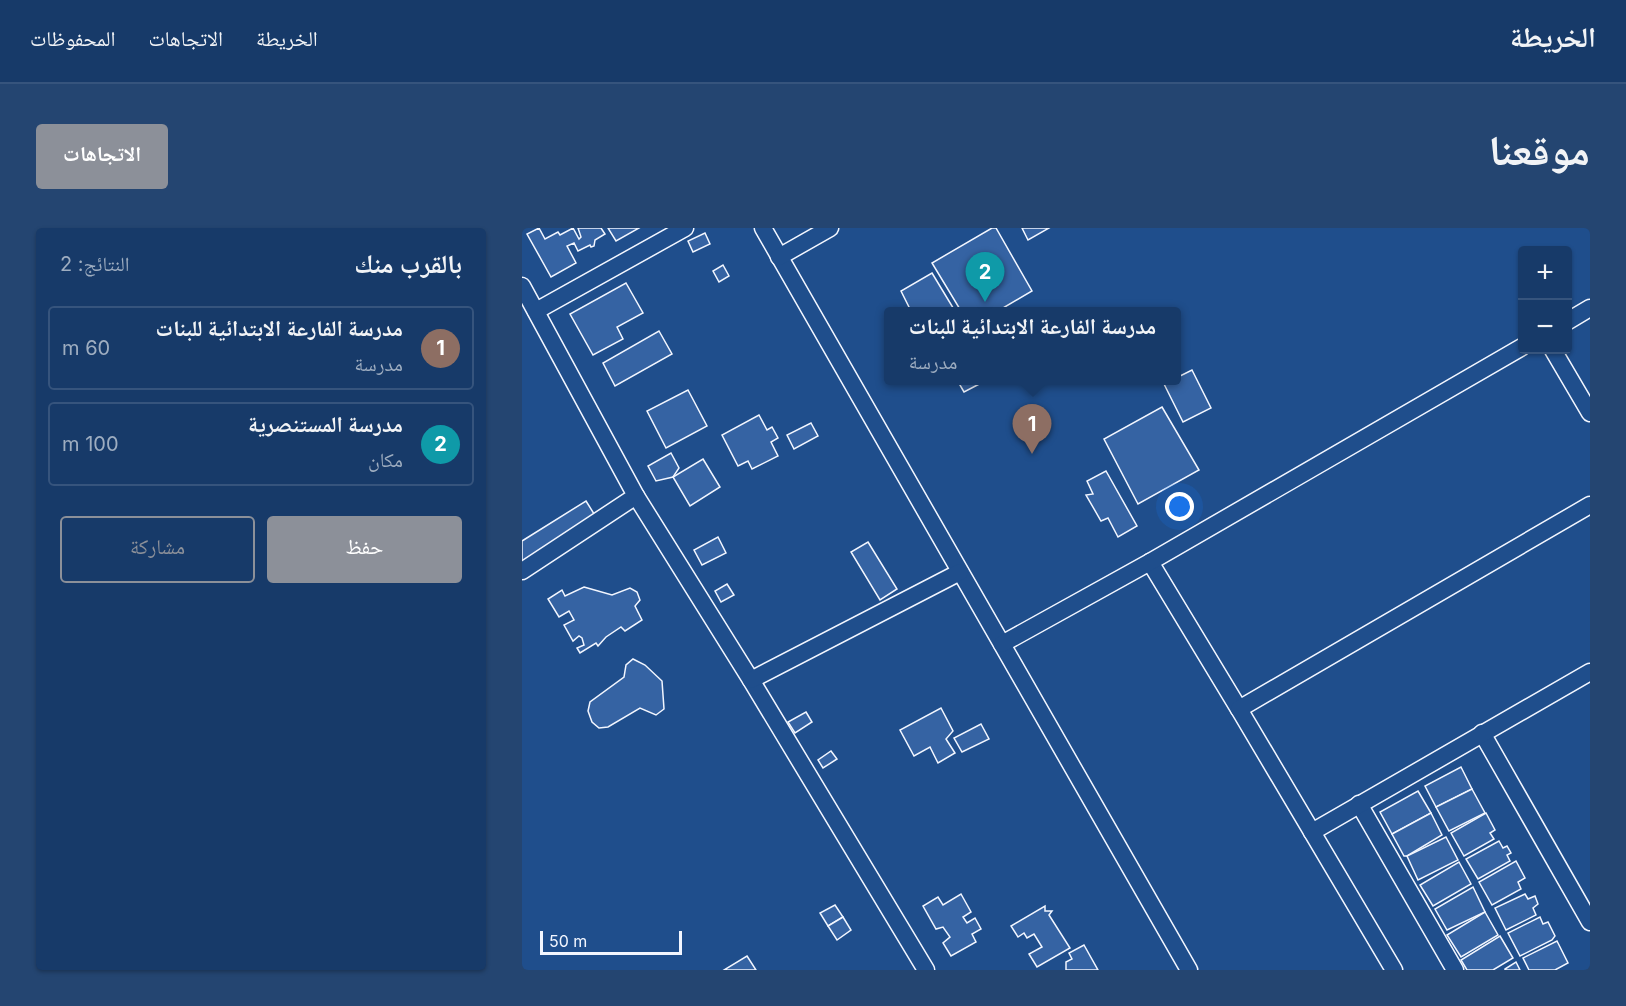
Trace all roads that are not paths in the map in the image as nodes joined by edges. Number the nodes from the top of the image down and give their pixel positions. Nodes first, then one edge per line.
1 (685, 228) edge
2 (763, 228) edge
3 (830, 228) edge
4 (779, 257) junction
5 (522, 286) edge
6 (1590, 308) edge
7 (536, 311) junction
8 (1572, 319) edge
9 (1518, 349) edge
10 (1554, 354) edge
11 (1590, 413) edge
12 (636, 496) junction
13 (1590, 505) edge
14 (1150, 562) junction
15 (522, 572) edge
16 (960, 572) junction
17 (1002, 644) junction
18 (1590, 672) edge
19 (751, 680) junction
20 (1239, 710) junction
21 (1482, 733) junction
22 (1359, 804) junction
23 (1312, 832) junction
24 (1590, 922) edge
25 (926, 970) edge
26 (1189, 970) edge
27 (1394, 970) edge
28 (1455, 970) edge

1 - 7 street
2 - 4 street
3 - 4 street
4 - 16 street
5 - 7 street
6 - 8 street
7 - 12 street
9 - 14 street
10 - 11 street
12 - 15 street
12 - 19 street
13 - 20 street
14 - 17 street
14 - 20 street
16 - 17 street
16 - 19 street
17 - 26 street
18 - 21 street
19 - 25 street
20 - 23 street
21 - 22 street
21 - 24 street
22 - 23 street
22 - 28 street
23 - 27 street

